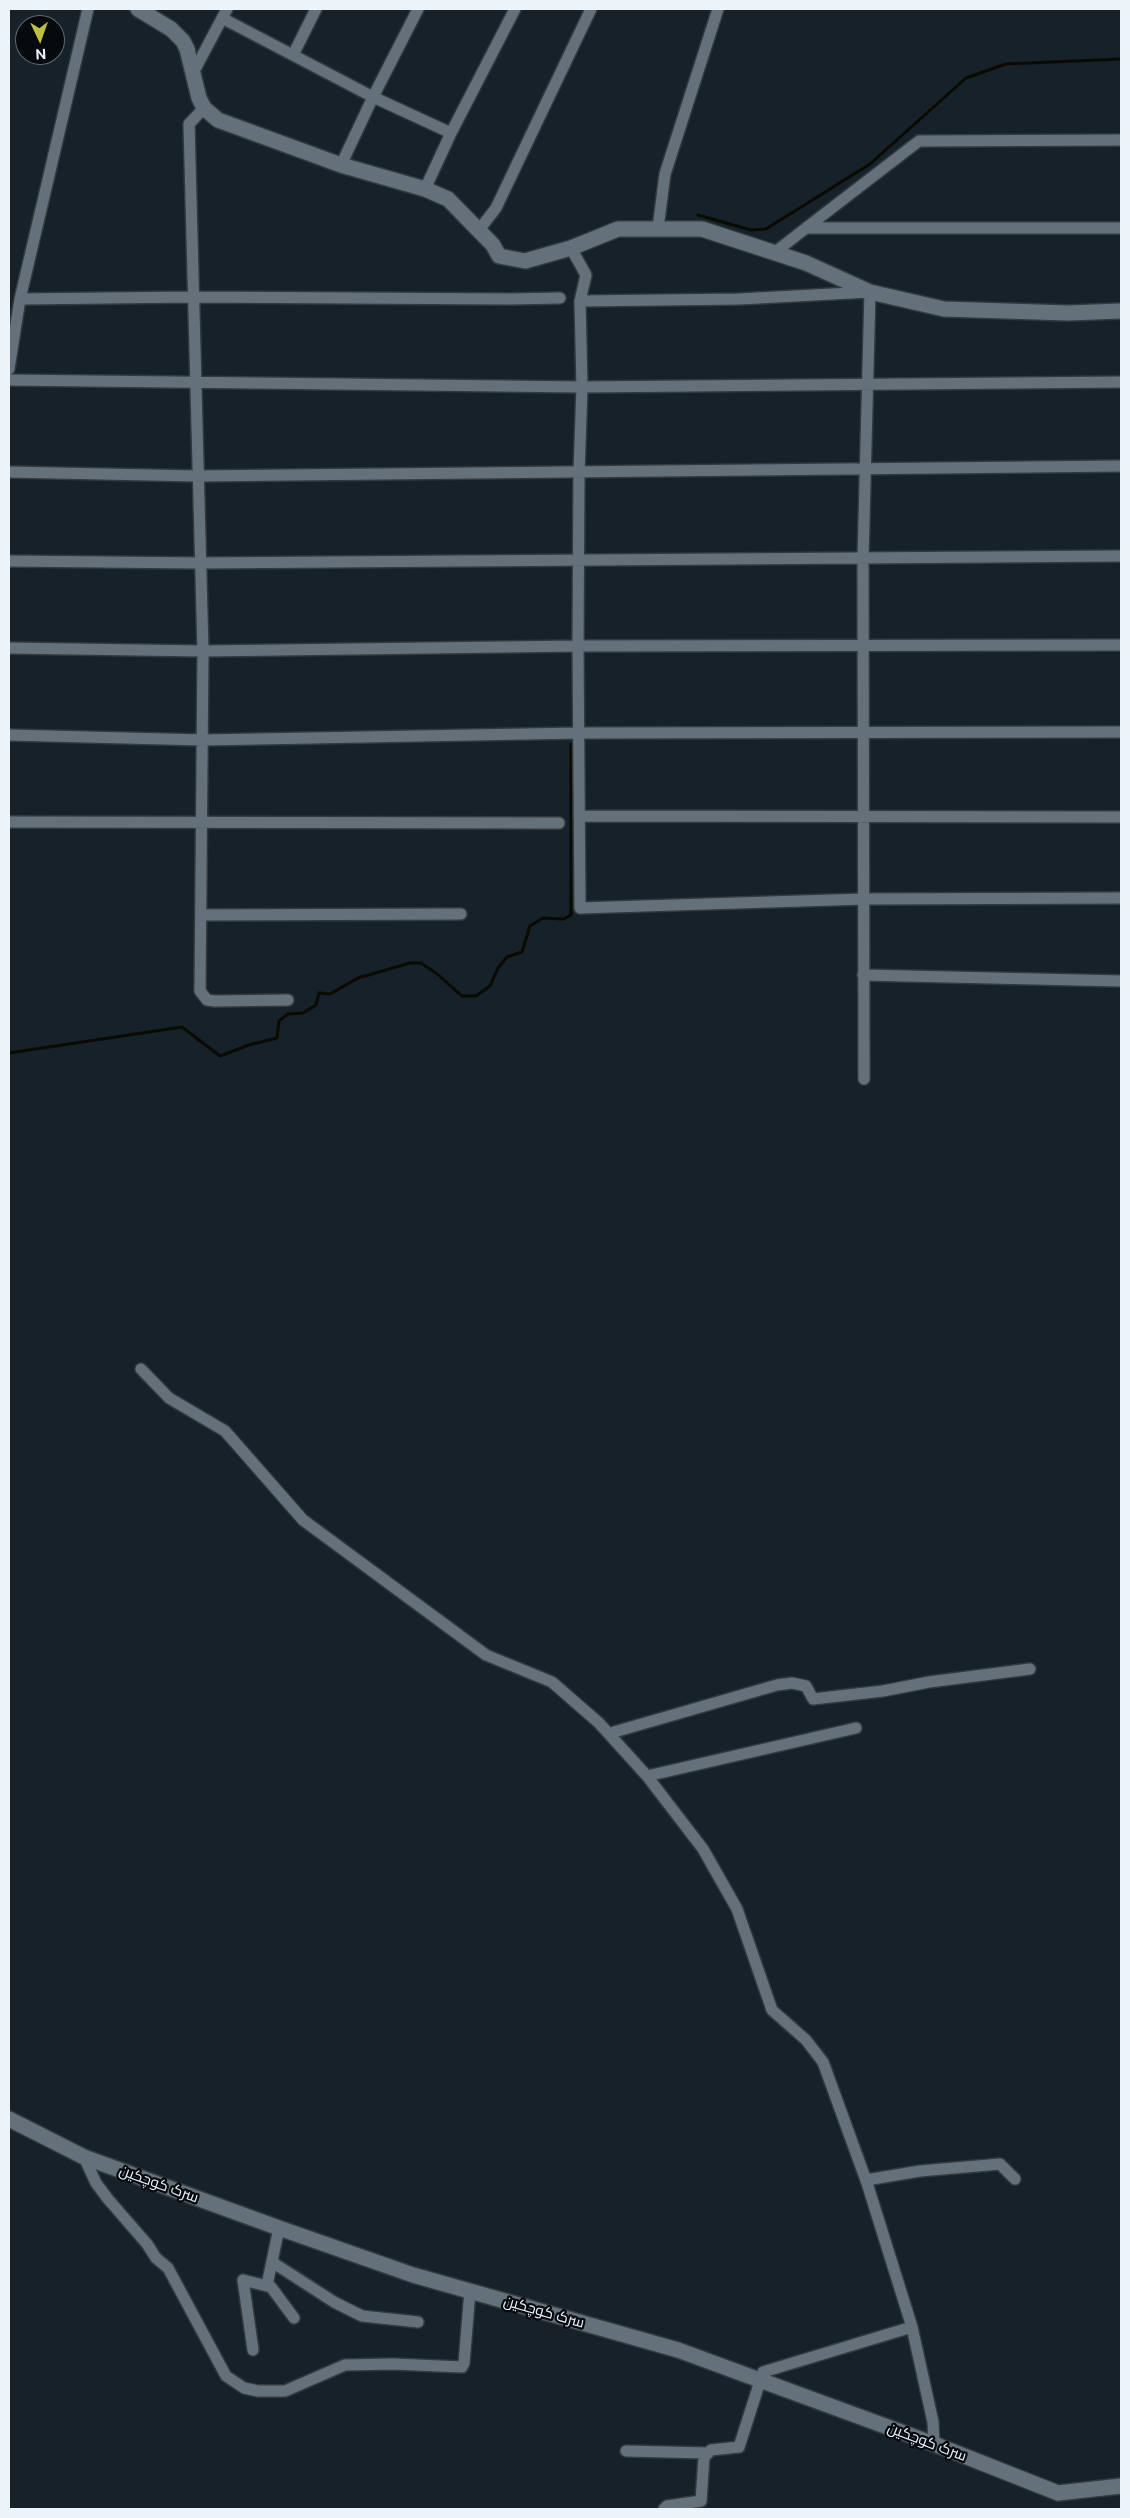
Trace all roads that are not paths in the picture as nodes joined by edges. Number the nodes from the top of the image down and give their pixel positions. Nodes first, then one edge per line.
1 (88, 9) edge
2 (138, 9) edge
3 (316, 9) edge
4 (418, 9) edge
5 (515, 9) edge
6 (591, 9) edge
7 (718, 9) edge
8 (224, 13) edge
9 (293, 55) junction
10 (192, 75) junction
11 (372, 97) junction
12 (204, 108) junction
13 (451, 133) junction
14 (1121, 140) edge
15 (341, 165) junction
16 (425, 189) junction
17 (658, 228) junction
18 (806, 228) junction
19 (1121, 228) edge
20 (479, 230) junction
21 (774, 253) junction
22 (577, 259) junction
23 (870, 292) junction
24 (193, 297) junction
25 (560, 298) dead end
26 (20, 299) junction
27 (580, 301) junction
28 (1121, 311) edge
29 (9, 369) edge
30 (9, 380) edge
31 (1121, 382) edge
32 (194, 383) junction
33 (868, 386) junction
34 (582, 388) junction
35 (1121, 466) edge
36 (864, 469) junction
37 (9, 472) edge
38 (579, 473) junction
39 (197, 476) junction
40 (1121, 556) edge
41 (863, 559) junction
42 (9, 561) edge
43 (579, 561) junction
44 (199, 563) junction
45 (864, 645) junction
46 (1121, 645) edge
47 (578, 646) junction
48 (9, 648) edge
49 (203, 651) junction
50 (863, 732) junction
51 (1121, 732) edge
52 (579, 733) junction
53 (9, 735) edge
54 (203, 740) junction
55 (579, 816) junction
56 (1121, 817) edge
57 (864, 818) junction
58 (9, 822) edge
59 (200, 823) junction
60 (559, 823) dead end
61 (1121, 898) edge
62 (864, 899) junction
63 (461, 914) dead end
64 (201, 915) junction
65 (863, 974) junction
66 (1121, 981) edge
67 (288, 1000) dead end
68 (864, 1079) dead end
69 (141, 1369) dead end
70 (1030, 1669) dead end
71 (856, 1728) dead end
72 (610, 1736) junction
73 (647, 1776) junction
74 (9, 2118) edge
75 (84, 2156) junction
76 (1015, 2179) dead end
77 (866, 2180) junction
78 (279, 2228) junction
79 (272, 2262) junction
80 (267, 2285) junction
81 (470, 2291) junction
82 (294, 2318) dead end
83 (418, 2322) dead end
84 (912, 2327) junction
85 (253, 2350) dead end
86 (760, 2380) junction
87 (934, 2444) junction
88 (626, 2452) dead end
89 (707, 2452) junction
90 (1121, 2486) edge
91 (664, 2509) edge

1 - 26 street
2 - 10 main road
3 - 9 street
4 - 11 street
5 - 13 street
6 - 20 street
7 - 17 street
8 - 9 street
8 - 10 street
9 - 11 street
10 - 12 main road
11 - 13 street
11 - 15 street
12 - 15 main road
12 - 24 street
13 - 16 street
14 - 18 street
15 - 16 main road
16 - 20 main road
17 - 21 main road
17 - 22 main road
18 - 19 street
18 - 21 street
20 - 22 main road
21 - 23 main road
22 - 27 street
23 - 27 street
23 - 28 main road
23 - 33 street
24 - 25 street
24 - 26 street
24 - 32 street
26 - 29 street
27 - 34 street
30 - 32 street
31 - 33 street
32 - 34 street
32 - 39 street
33 - 34 street
33 - 36 street
34 - 38 street
35 - 36 street
36 - 38 street
36 - 41 street
37 - 39 street
38 - 39 street
38 - 43 street
39 - 44 street
40 - 41 street
41 - 43 street
41 - 45 street
42 - 44 street
43 - 44 street
43 - 47 street
44 - 49 street
45 - 46 street
45 - 47 street
45 - 50 street
47 - 49 street
47 - 52 street
48 - 49 street
49 - 54 street
50 - 51 street
50 - 52 street
50 - 57 street
52 - 54 street
52 - 55 street
53 - 54 street
54 - 59 street
55 - 57 street
55 - 62 street
56 - 57 street
57 - 62 street
58 - 59 street
59 - 60 street
59 - 64 street
61 - 62 street
62 - 65 street
63 - 64 street
64 - 67 street
65 - 66 street
65 - 68 street
69 - 72 street
70 - 72 street
71 - 73 street
72 - 73 street
73 - 77 street
74 - 75 main road, سرک کوچکین
75 - 78 main road, سرک کوچکین
75 - 81 street
76 - 77 street
77 - 84 street
78 - 79 street
78 - 81 main road, سرک کوچکین
79 - 80 street
79 - 83 street
80 - 82 street
80 - 85 street
81 - 86 main road, سرک کوچکین
84 - 86 street
84 - 87 street
86 - 87 main road, سرک کوچکین
86 - 89 street
87 - 90 main road, سرک کوچکین
88 - 89 street
89 - 91 street

